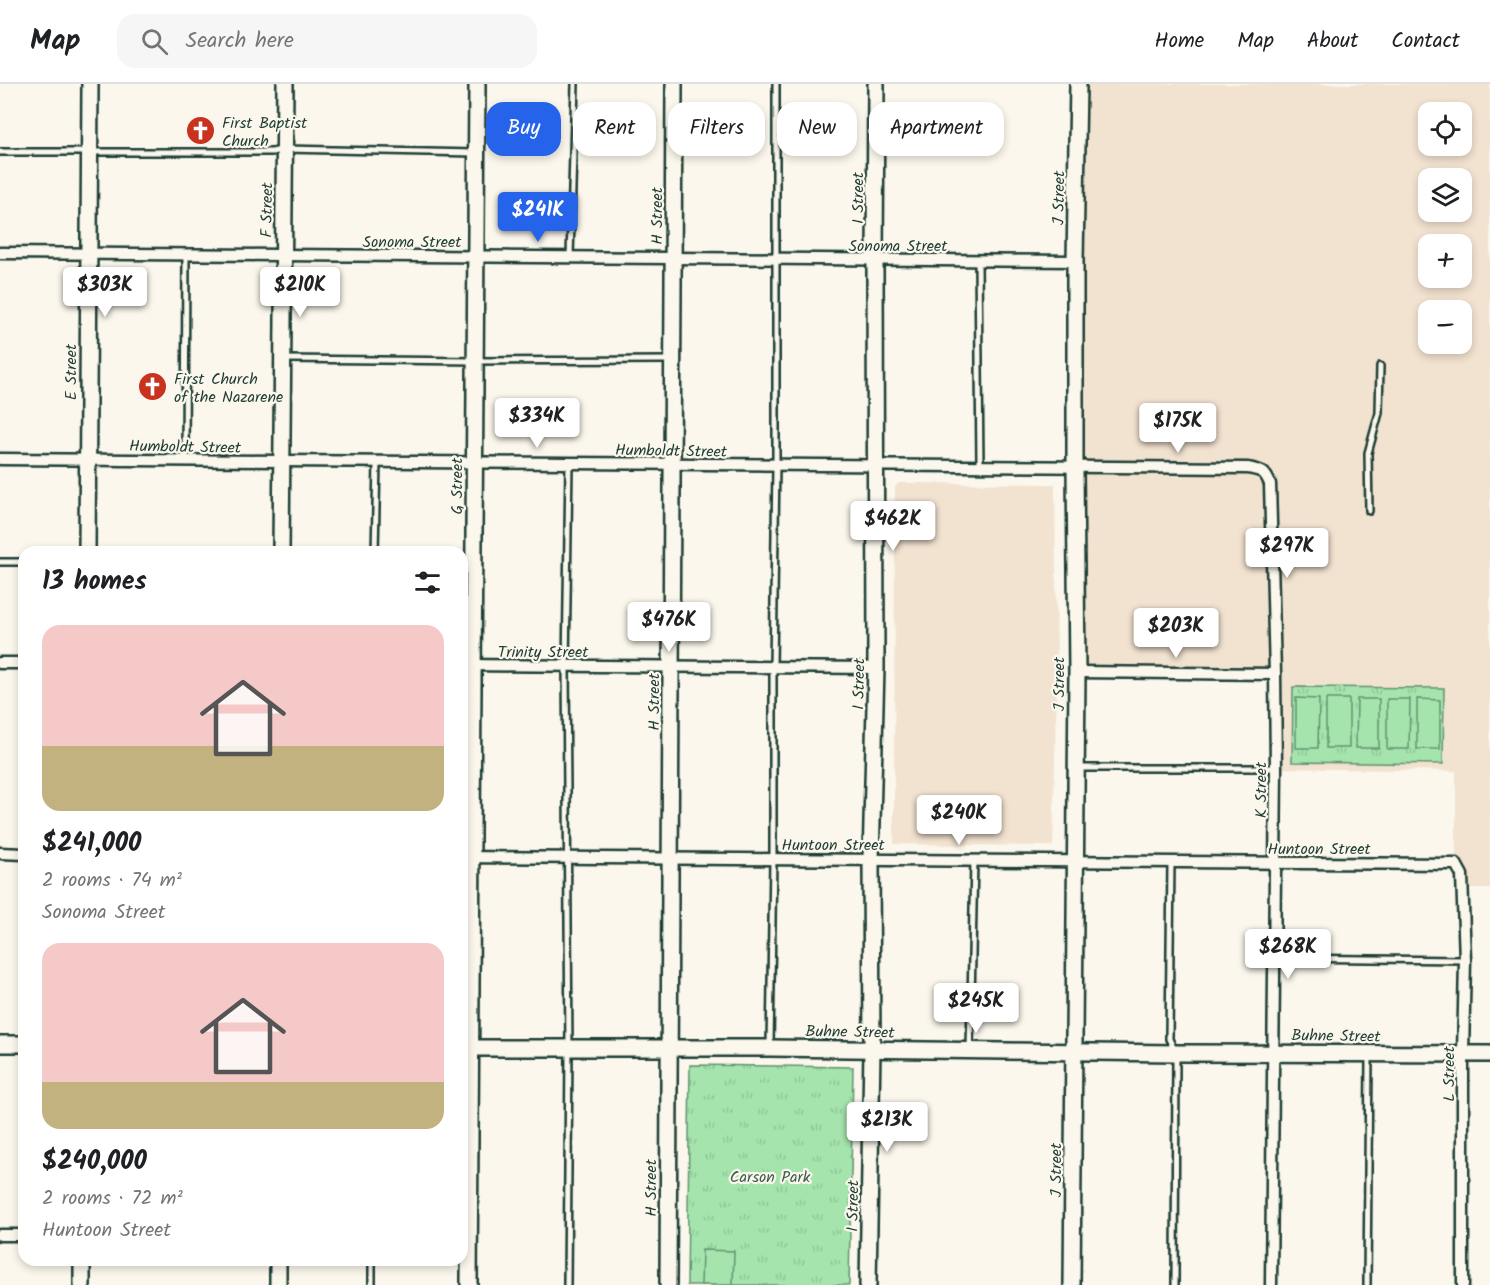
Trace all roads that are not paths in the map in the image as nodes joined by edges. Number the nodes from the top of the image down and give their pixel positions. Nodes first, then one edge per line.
1 (90, 84) edge
2 (285, 84) edge
3 (477, 84) edge
4 (575, 84) edge
5 (674, 84) edge
6 (776, 84) edge
7 (876, 84) edge
8 (1078, 84) edge
9 (285, 149) junction
10 (0, 152) edge
11 (89, 153) junction
12 (476, 153) junction
13 (0, 253) edge
14 (89, 254) junction
15 (186, 255) junction
16 (284, 255) junction
17 (476, 257) junction
18 (570, 258) junction
19 (673, 258) junction
20 (776, 259) junction
21 (875, 260) junction
22 (978, 261) junction
23 (1075, 261) junction
24 (283, 359) junction
25 (673, 360) junction
26 (475, 361) junction
27 (1380, 366) dead end
28 (0, 459) edge
29 (88, 460) junction
30 (185, 461) junction
31 (283, 462) junction
32 (377, 462) junction
33 (474, 463) junction
34 (569, 464) junction
35 (672, 465) junction
36 (776, 466) junction
37 (876, 466) junction
38 (980, 467) junction
39 (1075, 468) junction
40 (1267, 476) joint
41 (1369, 511) dead end
42 (87, 546) edge
43 (281, 546) edge
44 (375, 546) edge
45 (0, 562) edge
46 (18, 562) edge
47 (468, 636) edge
48 (0, 663) edge
49 (18, 663) edge
50 (468, 665) edge
51 (566, 666) junction
52 (671, 667) junction
53 (772, 667) junction
54 (876, 668) junction
55 (1077, 672) junction
56 (1275, 674) junction
57 (1076, 768) junction
58 (1276, 768) junction
59 (0, 853) edge
60 (18, 854) edge
61 (468, 857) edge
62 (568, 858) junction
63 (670, 859) junction
64 (773, 859) junction
65 (872, 860) junction
66 (974, 861) junction
67 (1076, 862) junction
68 (1171, 862) junction
69 (1275, 862) junction
70 (1456, 864) joint
71 (1274, 958) junction
72 (1465, 960) junction
73 (0, 1044) edge
74 (18, 1044) edge
75 (468, 1048) edge
76 (569, 1048) junction
77 (669, 1048) junction
78 (770, 1048) junction
79 (872, 1049) junction
80 (970, 1050) junction
81 (1074, 1051) junction
82 (1273, 1052) junction
83 (1176, 1053) junction
84 (1369, 1054) junction
85 (1463, 1054) junction
86 (1490, 1054) edge
87 (468, 1166) edge
88 (18, 1234) edge
89 (0, 1235) edge
90 (82, 1266) edge
91 (278, 1266) edge
92 (372, 1266) edge
93 (82, 1285) edge
94 (278, 1285) edge
95 (372, 1285) edge
96 (469, 1285) edge
97 (567, 1285) edge
98 (668, 1285) edge
99 (868, 1285) edge
100 (1072, 1285) edge
101 (1174, 1285) edge
102 (1271, 1285) edge
103 (1368, 1285) edge
104 (1463, 1285) edge

1 - 11 street, E Street
2 - 9 street, F Street
3 - 12 street, G Street
4 - 18 lane
5 - 19 street, H Street
6 - 20 lane
7 - 21 street, I Street
8 - 23 street, J Street
9 - 11 lane
9 - 12 lane
9 - 16 street, F Street
10 - 11 lane
11 - 14 street, E Street
12 - 17 street, G Street
13 - 14 street, Sonoma Street
14 - 15 street, Sonoma Street
14 - 29 street, E Street
15 - 16 street, Sonoma Street
15 - 30 lane
16 - 17 street, Sonoma Street
16 - 24 street, F Street
17 - 18 street, Sonoma Street
17 - 26 street, G Street
18 - 19 street, Sonoma Street
19 - 20 street, Sonoma Street
19 - 25 street, H Street
20 - 21 street, Sonoma Street
20 - 36 lane
21 - 22 street, Sonoma Street
21 - 37 street, I Street
22 - 23 street, Sonoma Street
22 - 38 lane
23 - 39 street, J Street
24 - 26 lane
24 - 31 street, F Street
25 - 26 lane
25 - 35 street, H Street
26 - 33 street, G Street
27 - 41 lane
28 - 29 street, Humboldt Street
29 - 30 street, Humboldt Street
29 - 42 street, E Street
30 - 31 street, Humboldt Street
31 - 32 street, Humboldt Street
31 - 43 street, F Street
32 - 33 street, Humboldt Street
32 - 44 lane
33 - 34 street, Humboldt Street
33 - 47 street, G Street
34 - 35 street, Humboldt Street
34 - 51 lane
35 - 36 street, Humboldt Street
35 - 52 street, H Street
36 - 37 street, Humboldt Street
36 - 53 lane
37 - 38 street, Humboldt Street
37 - 54 street, I Street
38 - 39 street, Humboldt Street
39 - 40 street, Humboldt Street
39 - 55 street, J Street
40 - 56 street, K Street
45 - 46 lane
48 - 49 street
50 - 51 street, Trinity Street
51 - 52 street, Trinity Street
51 - 62 lane
52 - 53 street, Trinity Street
52 - 63 street, H Street
53 - 54 street, Trinity Street
53 - 64 lane
54 - 65 street, I Street
55 - 56 street
55 - 57 street, J Street
56 - 58 street, K Street
57 - 58 lane
57 - 67 street, J Street
58 - 69 street, K Street
59 - 60 street
61 - 62 street, Huntoon Street
62 - 63 street, Huntoon Street
62 - 76 lane
63 - 64 street, Huntoon Street
63 - 77 street, H Street
64 - 65 street, Huntoon Street
64 - 78 lane
65 - 66 street, Huntoon Street
65 - 79 street, I Street
66 - 67 street, Huntoon Street
66 - 80 lane
67 - 68 street, Huntoon Street
67 - 81 street, J Street
68 - 69 street, Huntoon Street
68 - 83 lane
69 - 70 street, Huntoon Street
69 - 71 street, K Street
70 - 72 street, L Street
71 - 72 lane
71 - 82 street, K Street
72 - 85 street, L Street
73 - 74 street
75 - 76 street, Buhne Street
76 - 77 street, Buhne Street
76 - 97 lane
77 - 78 street, Buhne Street
77 - 98 street, H Street
78 - 79 street, Buhne Street
79 - 80 street, Buhne Street
79 - 99 street, I Street
80 - 81 street, Buhne Street
81 - 83 street, Buhne Street
81 - 100 street, J Street
82 - 83 street, Buhne Street
82 - 84 street, Buhne Street
82 - 102 street, K Street
83 - 101 lane
84 - 85 street, Buhne Street
84 - 103 lane
85 - 86 street, Buhne Street
85 - 104 street, L Street
87 - 96 street, G Street
88 - 89 street
90 - 93 street
91 - 94 street
92 - 95 lane

